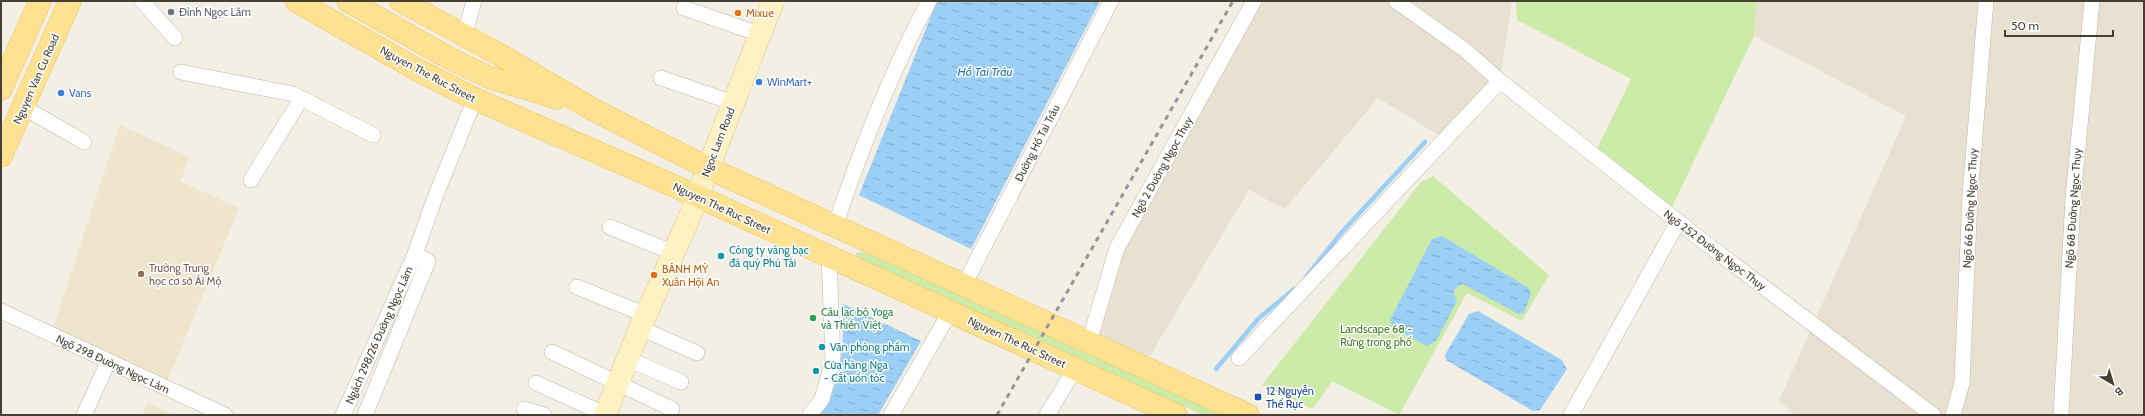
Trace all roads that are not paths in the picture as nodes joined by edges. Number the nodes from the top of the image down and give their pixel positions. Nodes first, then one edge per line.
1 (40, 1) edge
2 (70, 1) edge
3 (142, 1) edge
4 (296, 1) edge
5 (348, 1) edge
6 (401, 1) edge
7 (474, 1) edge
8 (772, 1) edge
9 (929, 1) edge
10 (1111, 1) edge
11 (1254, 1) edge
12 (1396, 1) edge
13 (1986, 1) edge
14 (2092, 1) edge
15 (684, 8) dead end
16 (759, 34) junction
17 (464, 37) junction
18 (175, 38) dead end
19 (181, 72) dead end
20 (488, 77) junction
21 (661, 78) dead end
22 (1500, 81) junction
23 (1, 89) edge
24 (301, 99) junction
25 (475, 99) junction
26 (734, 103) junction
27 (23, 108) junction
28 (592, 109) junction
29 (372, 135) dead end
30 (84, 142) dead end
31 (577, 142) junction
32 (1, 156) edge
33 (708, 168) junction
34 (251, 180) dead end
35 (698, 196) junction
36 (1678, 222) junction
37 (835, 226) junction
38 (610, 227) dead end
39 (674, 253) junction
40 (415, 254) junction
41 (829, 256) junction
42 (964, 285) junction
43 (577, 287) dead end
44 (1, 311) edge
45 (950, 312) junction
46 (643, 322) junction
47 (1088, 342) junction
48 (552, 352) dead end
49 (697, 353) dead end
50 (1239, 358) dead end
51 (628, 359) junction
52 (108, 362) junction
53 (1075, 369) junction
54 (681, 382) dead end
55 (536, 383) dead end
56 (618, 384) junction
57 (672, 408) dead end
58 (524, 409) dead end
59 (84, 415) edge
60 (225, 415) edge
61 (343, 415) edge
62 (365, 415) edge
63 (544, 415) edge
64 (605, 415) edge
65 (810, 415) edge
66 (891, 415) edge
67 (1047, 415) edge
68 (1176, 415) edge
69 (1248, 415) edge
70 (1571, 415) edge
71 (1933, 415) edge
72 (1953, 415) edge
73 (2061, 415) edge

1 - 23 main road
2 - 27 main road, Nguyen Van Cu Road
3 - 18 street
4 - 25 main road, Nguyen The Ruc Street
5 - 20 main road
6 - 17 main road
7 - 17 street
8 - 16 main road, Ngoc Lam Road
9 - 37 street
10 - 42 street, Đường Hồ Tai Trâu
11 - 47 street, Ngõ 2 Đường Ngọc Thụy
12 - 22 street, Ngõ 252 Đường Ngọc Thụy
13 - 72 street, Ngõ 66 Đường Ngọc Thụy
14 - 73 street, Ngõ 68 Đường Ngọc Thụy
15 - 16 street
16 - 26 main road, Ngoc Lam Road
17 - 28 main road
19 - 24 street
20 - 28 main road
20 - 31 main road
21 - 26 street
22 - 36 street, Ngõ 252 Đường Ngọc Thụy
22 - 50 street
24 - 29 street
24 - 34 street
25 - 31 main road, Nguyen The Ruc Street
25 - 40 street, Ngách 298/26 Đường Ngọc Lâm
26 - 33 main road, Ngoc Lam Road
27 - 30 street
27 - 32 main road, Nguyen Van Cu Road
28 - 33 main road
31 - 35 main road, Nguyen The Ruc Street
33 - 35 main road, Ngoc Lam Road
33 - 37 main road
35 - 39 main road, Ngoc Lam Road
35 - 41 main road, Nguyen The Ruc Street
36 - 70 street
36 - 71 street, Ngõ 252 Đường Ngọc Thụy
37 - 42 main road
38 - 39 street
39 - 46 main road, Ngoc Lam Road
40 - 61 street, Ngách 298/26 Đường Ngọc Lâm
40 - 62 street
41 - 45 main road, Nguyen The Ruc Street
41 - 65 street
42 - 47 main road
43 - 46 street
44 - 52 street, Ngõ 298 Đường Ngọc Lâm
45 - 53 main road, Nguyen The Ruc Street
45 - 66 street
46 - 49 street
46 - 51 main road, Ngoc Lam Road
47 - 69 main road
48 - 56 street
51 - 54 street
51 - 56 main road, Ngoc Lam Road
52 - 59 street
52 - 60 street, Ngõ 298 Đường Ngọc Lâm
53 - 67 street
53 - 68 main road, Nguyen The Ruc Street
55 - 64 street
56 - 57 street
56 - 64 main road, Ngoc Lam Road
58 - 63 street

